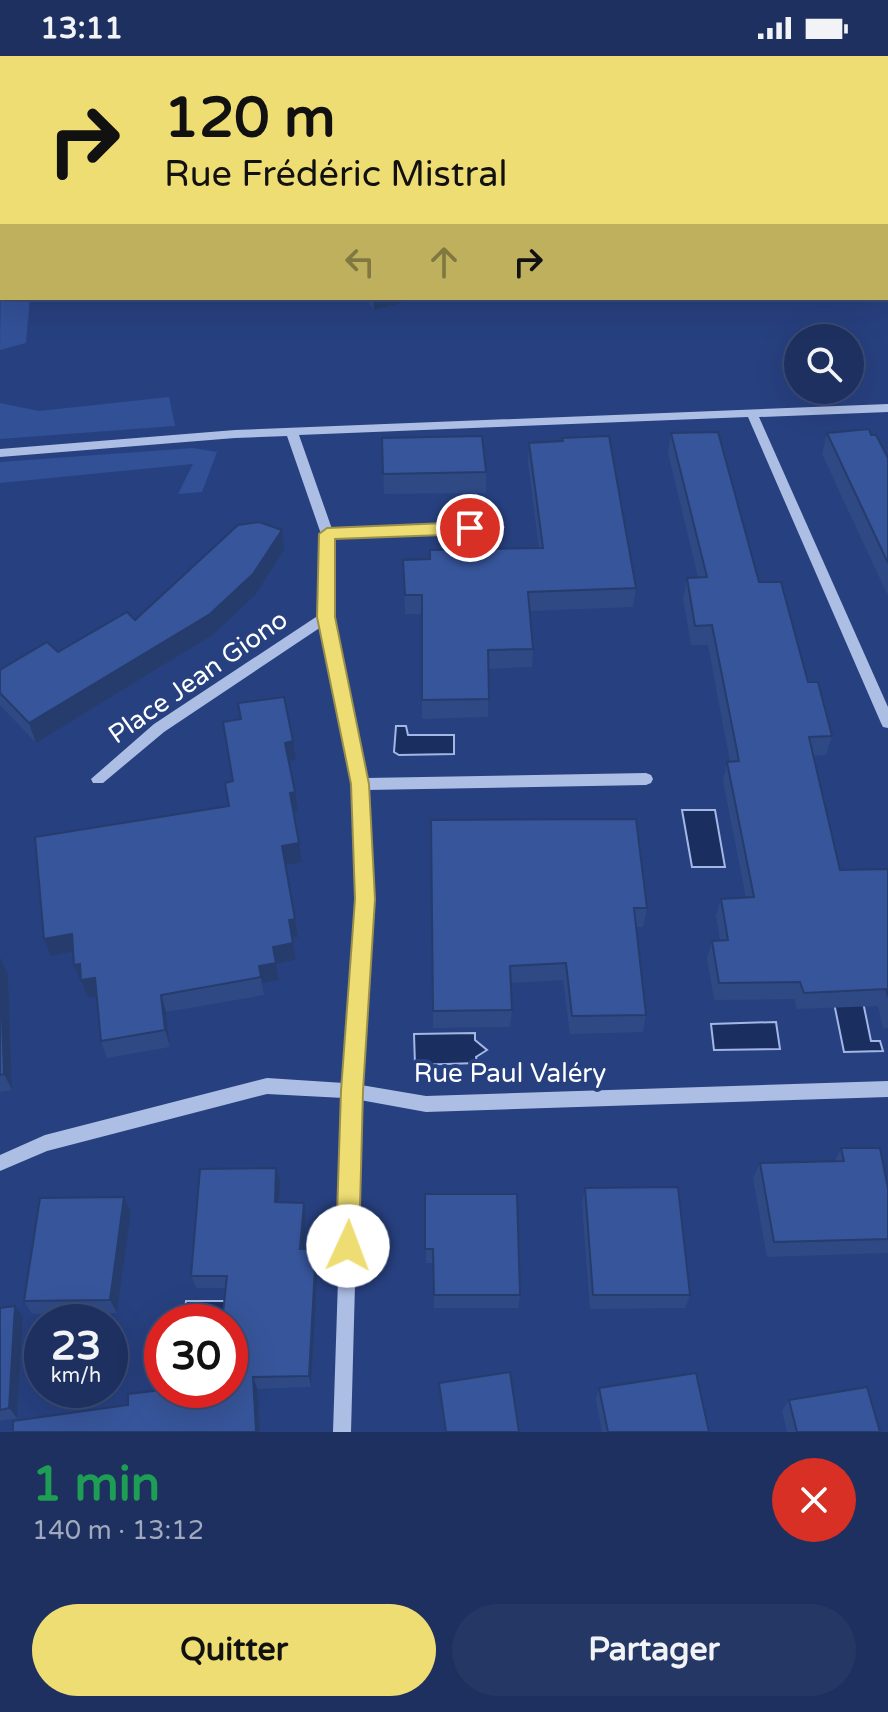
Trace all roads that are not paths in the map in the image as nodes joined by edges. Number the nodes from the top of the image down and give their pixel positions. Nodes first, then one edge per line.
1 (888, 408) edge
2 (752, 414) junction
3 (292, 433) junction
4 (0, 453) edge
5 (499, 527) dead end
6 (327, 534) junction
7 (326, 617) junction
8 (888, 723) edge
9 (98, 779) dead end
10 (646, 779) dead end
11 (360, 784) junction
12 (888, 1089) edge
13 (352, 1091) junction
14 (0, 1163) edge
15 (342, 1432) edge

1 - 2 street
2 - 3 street
2 - 8 street
3 - 4 street
3 - 6 street
5 - 6 street
6 - 7 street
7 - 9 street, Place Jean Giono
7 - 11 street
10 - 11 street
11 - 13 street
12 - 13 street, Rue Paul Valéry
13 - 14 street, Rue Paul Valéry
13 - 15 street

